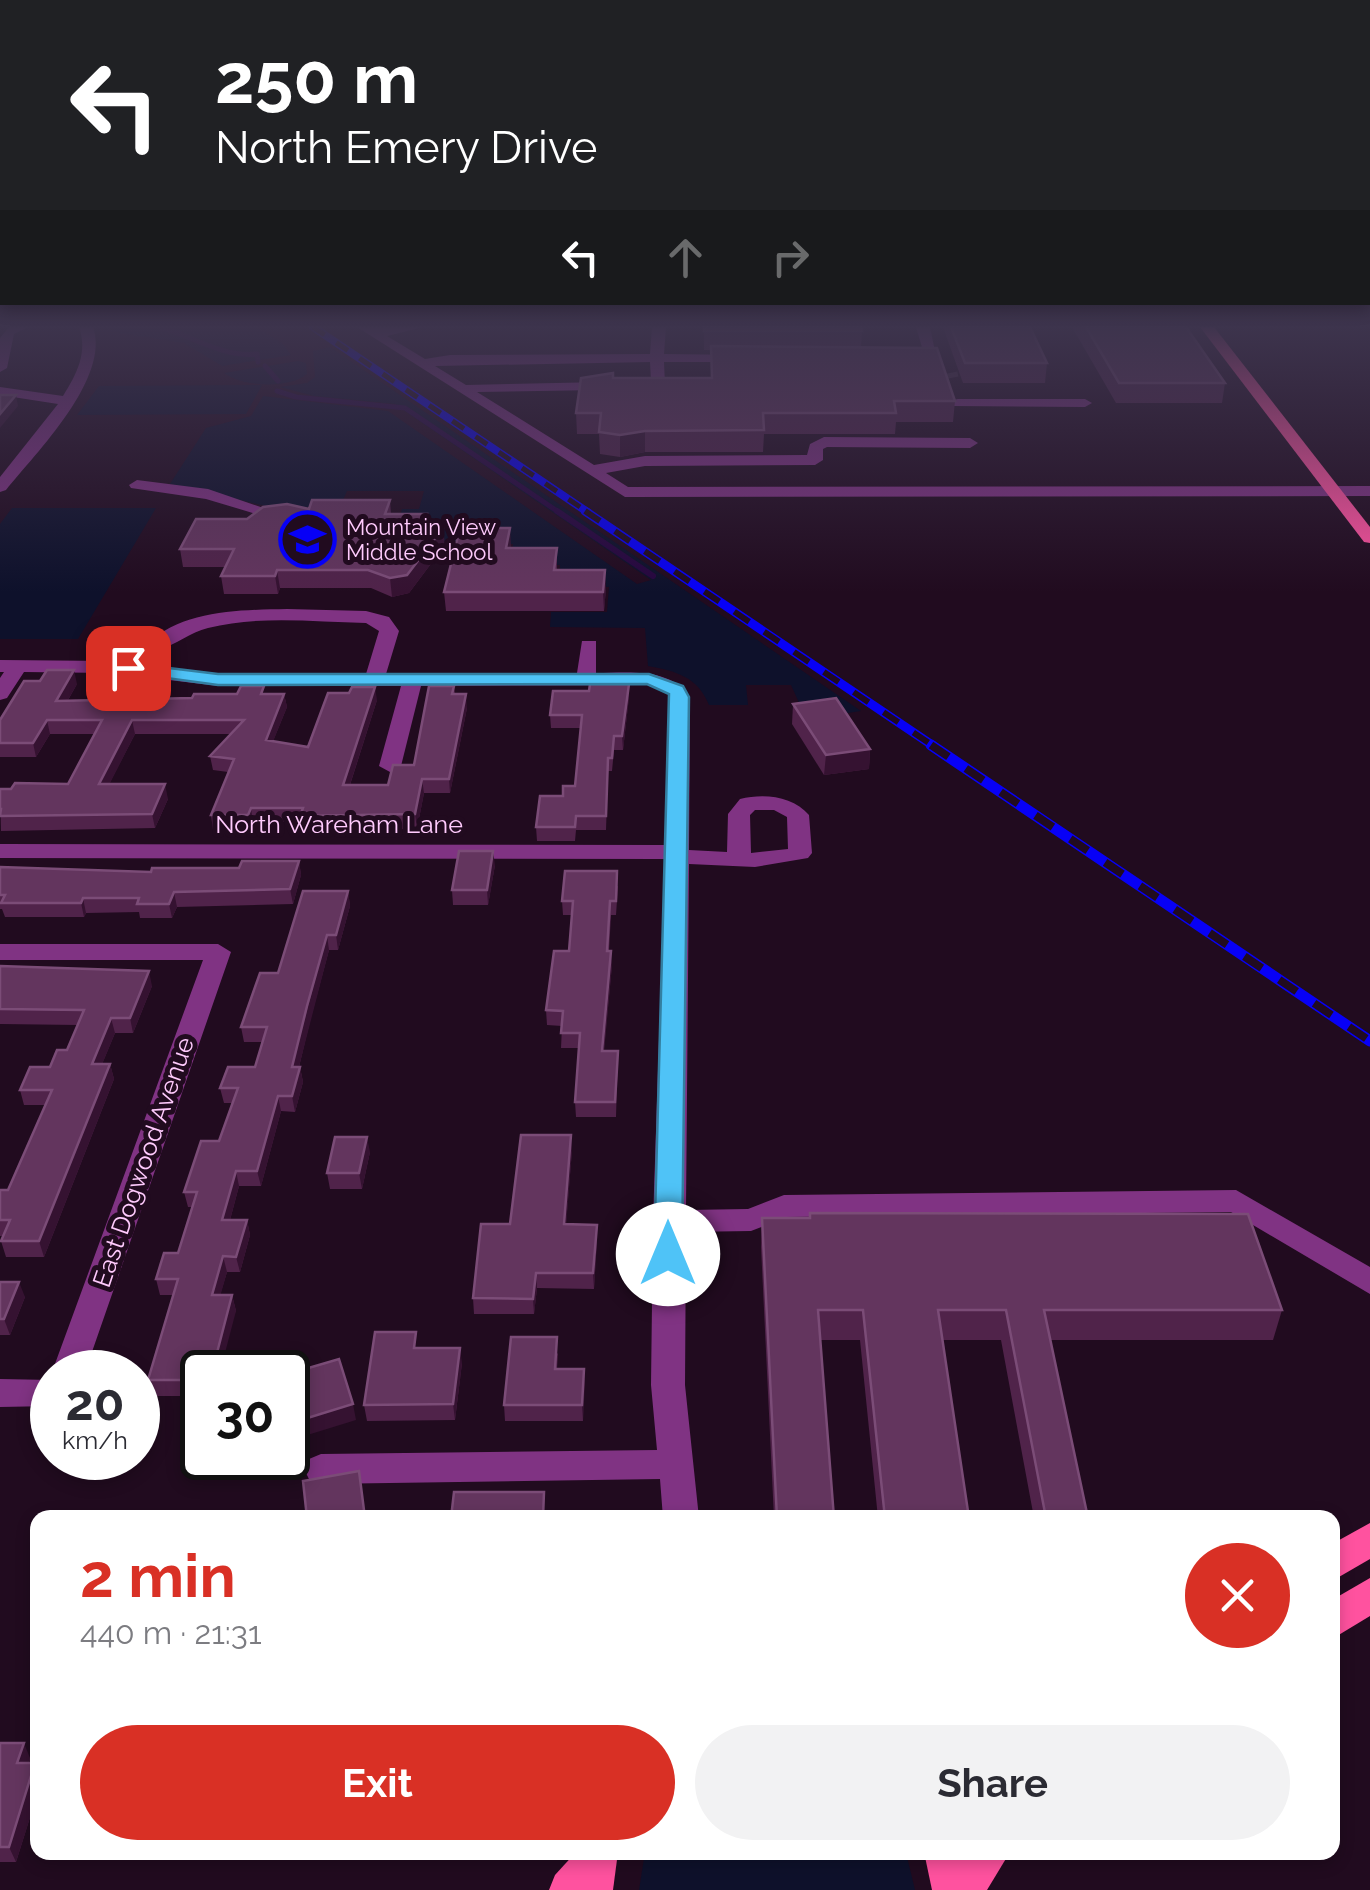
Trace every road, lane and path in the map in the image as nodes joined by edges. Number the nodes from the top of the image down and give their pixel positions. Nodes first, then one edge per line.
1 (55, 415) edge
2 (501, 415) edge
3 (1276, 415) edge
4 (970, 443) dead end
5 (8, 467) edge
6 (590, 472) junction
7 (137, 485) dead end
8 (0, 487) edge
9 (1370, 491) edge
10 (1336, 493) junction
11 (273, 514) edge
12 (1370, 538) edge
13 (158, 644) dead end
14 (589, 644) dead end
15 (9, 666) edge
16 (374, 679) junction
17 (413, 679) junction
18 (586, 679) junction
19 (0, 694) edge
20 (390, 766) edge
21 (0, 852) edge
22 (677, 855) junction
23 (740, 858) dead end
24 (0, 952) edge
25 (668, 1221) junction
26 (1370, 1282) edge
27 (78, 1350) edge
28 (0, 1393) edge
29 (30, 1393) edge
30 (674, 1464) junction
31 (320, 1469) dead end
32 (680, 1510) edge
33 (1370, 1539) edge
34 (1340, 1560) edge
35 (1370, 1595) edge
36 (1340, 1616) edge
37 (948, 1860) edge
38 (982, 1860) edge
39 (957, 1890) edge

1 - 5 street
2 - 6 street
3 - 10 main road
4 - 6 street
5 - 8 street
6 - 10 street
7 - 11 street
9 - 10 street
10 - 12 main road
13 - 16 street
14 - 18 street
15 - 16 street
15 - 19 street
16 - 17 street
17 - 18 street
17 - 20 street
18 - 22 street
21 - 22 street, North Wareham Lane
22 - 23 street, North Wareham Lane
22 - 25 street
24 - 27 street, East Dogwood Avenue
25 - 26 street
25 - 30 street
28 - 29 street
30 - 31 street
30 - 32 street
33 - 34 main road
35 - 36 main road
37 - 39 main road
38 - 39 main road

